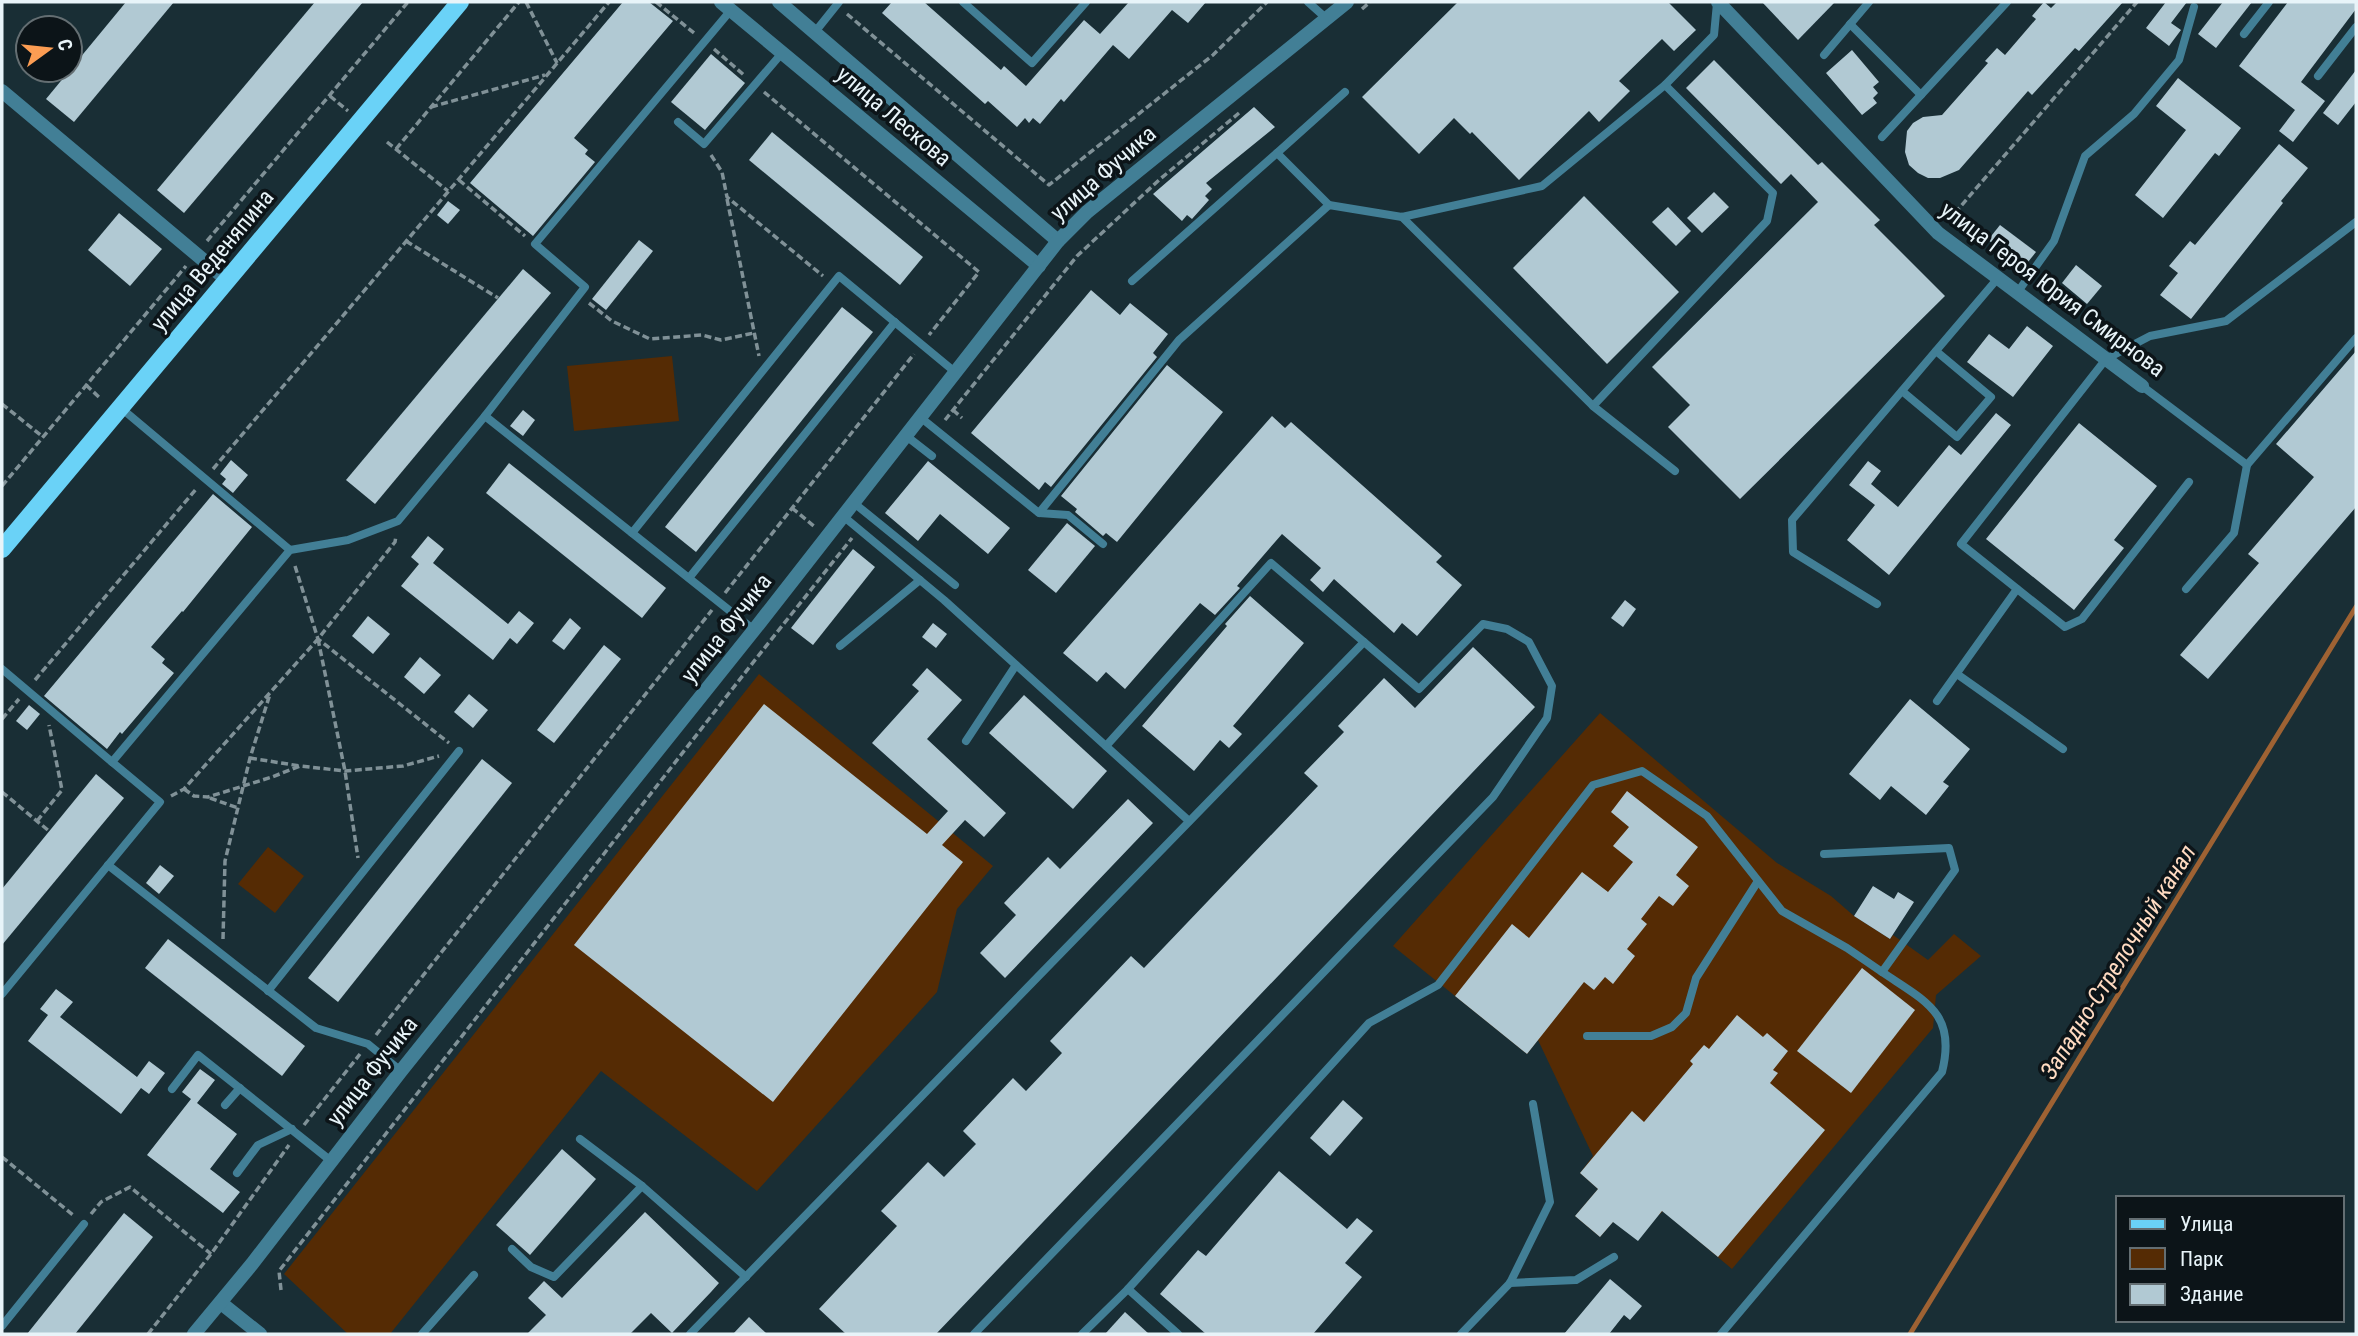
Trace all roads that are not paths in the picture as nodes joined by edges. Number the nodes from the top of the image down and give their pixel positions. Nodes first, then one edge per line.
1 (460, 2) edge
2 (779, 2) edge
3 (962, 2) edge
4 (1086, 2) edge
5 (1308, 2) edge
6 (1347, 2) edge
7 (1718, 2) edge
8 (1869, 2) edge
9 (2269, 2) edge
10 (838, 3) edge
11 (2002, 4) edge
12 (726, 6) edge
13 (2194, 7) dead end
14 (1327, 19) junction
15 (1850, 24) junction
16 (2356, 27) edge
17 (815, 33) junction
18 (2244, 34) dead end
19 (782, 53) junction
20 (1824, 55) dead end
21 (2318, 76) dead end
22 (1665, 85) junction
23 (2, 91) edge
24 (1345, 92) dead end
25 (1921, 94) junction
26 (678, 122) dead end
27 (1882, 137) dead end
28 (1277, 153) junction
29 (1329, 205) junction
30 (1402, 217) junction
31 (2356, 222) edge
32 (1058, 241) junction
33 (1038, 266) junction
34 (1998, 278) junction
35 (227, 280) junction
36 (1132, 281) dead end
37 (2017, 293) junction
38 (895, 322) junction
39 (2356, 338) edge
40 (1936, 351) junction
41 (2106, 359) junction
42 (955, 372) junction
43 (2142, 386) joint
44 (1902, 391) junction
45 (1594, 406) junction
46 (121, 407) junction
47 (485, 416) junction
48 (920, 417) junction
49 (905, 435) junction
50 (932, 456) dead end
51 (2247, 465) junction
52 (1675, 471) dead end
53 (2189, 482) dead end
54 (854, 503) junction
55 (1039, 513) junction
56 (843, 516) junction
57 (632, 533) junction
58 (1103, 544) dead end
59 (2, 550) edge
60 (290, 550) junction
61 (689, 578) junction
62 (920, 580) junction
63 (955, 585) dead end
64 (2017, 589) junction
65 (2186, 589) dead end
66 (1877, 604) dead end
67 (754, 630) junction
68 (1364, 642) junction
69 (839, 646) dead end
70 (1016, 665) junction
71 (2, 669) edge
72 (1957, 674) junction
73 (1937, 701) dead end
74 (966, 741) dead end
75 (1106, 746) junction
76 (2063, 749) dead end
77 (459, 751) road end
78 (112, 762) junction
79 (1189, 821) junction
80 (1824, 855) dead end
81 (108, 865) junction
82 (1758, 881) junction
83 (1882, 972) junction
84 (268, 990) junction
85 (2, 995) edge
86 (1587, 1036) dead end
87 (401, 1071) junction
88 (172, 1088) dead end
89 (240, 1088) junction
90 (1533, 1104) dead end
91 (225, 1105) dead end
92 (295, 1131) junction
93 (580, 1139) dead end
94 (331, 1161) junction
95 (237, 1172) dead end
96 (642, 1186) junction
97 (84, 1224) road end
98 (512, 1249) dead end
99 (1614, 1257) dead end
100 (474, 1275) dead end
101 (746, 1278) junction
102 (1510, 1283) junction
103 (1128, 1289) junction
104 (221, 1303) junction
105 (2, 1326) edge
106 (194, 1334) edge
107 (260, 1334) edge
108 (422, 1334) edge
109 (690, 1334) edge
110 (974, 1334) edge
111 (1082, 1334) edge
112 (1178, 1334) edge
113 (1461, 1334) edge
114 (1721, 1334) edge

1 - 35 main road, улица Веденяпина
2 - 17 street, улица Лескова
3 - 4 lane
5 - 14 lane
6 - 14 street, улица Фучика
7 - 22 lane
7 - 34 street, улица Героя Юрия Смирнова
8 - 15 lane
9 - 18 lane
10 - 17 lane
11 - 25 lane
12 - 19 street, улица Лескова
12 - 47 lane
13 - 37 lane
14 - 32 street, улица Фучика
15 - 20 lane
15 - 25 lane
16 - 21 lane
17 - 32 street, улица Лескова
19 - 26 lane
19 - 33 street, улица Лескова
22 - 30 lane
22 - 45 lane
23 - 35 street
24 - 28 lane
25 - 27 lane
28 - 29 lane
28 - 36 lane
29 - 30 lane
29 - 55 lane
30 - 45 lane
31 - 41 lane
32 - 33 street, улица Фучика
33 - 42 street, улица Фучика
34 - 37 street, улица Героя Юрия Смирнова
34 - 40 lane
35 - 46 main road, улица Веденяпина
37 - 41 street, улица Героя Юрия Смирнова
38 - 42 lane
38 - 57 lane
38 - 61 lane
39 - 51 lane
40 - 44 lane
40 - 44 lane
41 - 43 street, улица Героя Юрия Смирнова
41 - 64 lane
42 - 48 street, улица Фучика
43 - 51 lane, улица Героя Юрия Смирнова
44 - 66 lane
45 - 52 lane
46 - 59 main road, улица Веденяпина
46 - 60 lane
47 - 57 lane
47 - 60 lane
48 - 49 street, улица Фучика
48 - 55 lane
49 - 50 lane
49 - 54 street, улица Фучика
51 - 65 lane
53 - 64 lane
54 - 56 street, улица Фучика
54 - 63 lane
55 - 58 lane
56 - 62 lane
56 - 67 street, улица Фучика
57 - 61 lane
60 - 78 lane
61 - 67 lane
62 - 69 lane
62 - 70 lane
64 - 72 lane
67 - 87 street, улица Фучика
68 - 75 lane
68 - 79 lane
68 - 110 lane
70 - 74 lane
70 - 75 lane
71 - 78 lane
72 - 73 lane
72 - 76 lane
75 - 79 lane
77 - 84 lane
78 - 81 lane
79 - 101 lane
80 - 83 lane
81 - 84 lane
81 - 85 lane
82 - 83 lane
82 - 86 lane
82 - 103 lane
83 - 114 lane
84 - 87 lane
87 - 94 street, улица Фучика
88 - 89 lane
89 - 91 lane
89 - 92 lane
90 - 102 lane
92 - 94 lane
92 - 95 lane
93 - 96 lane
94 - 104 street, улица Фучика
96 - 98 lane
96 - 101 lane
97 - 105 lane
99 - 102 lane
100 - 108 lane
101 - 109 lane
102 - 113 lane
103 - 111 lane
103 - 112 lane
104 - 106 street, улица Фучика
104 - 107 street

